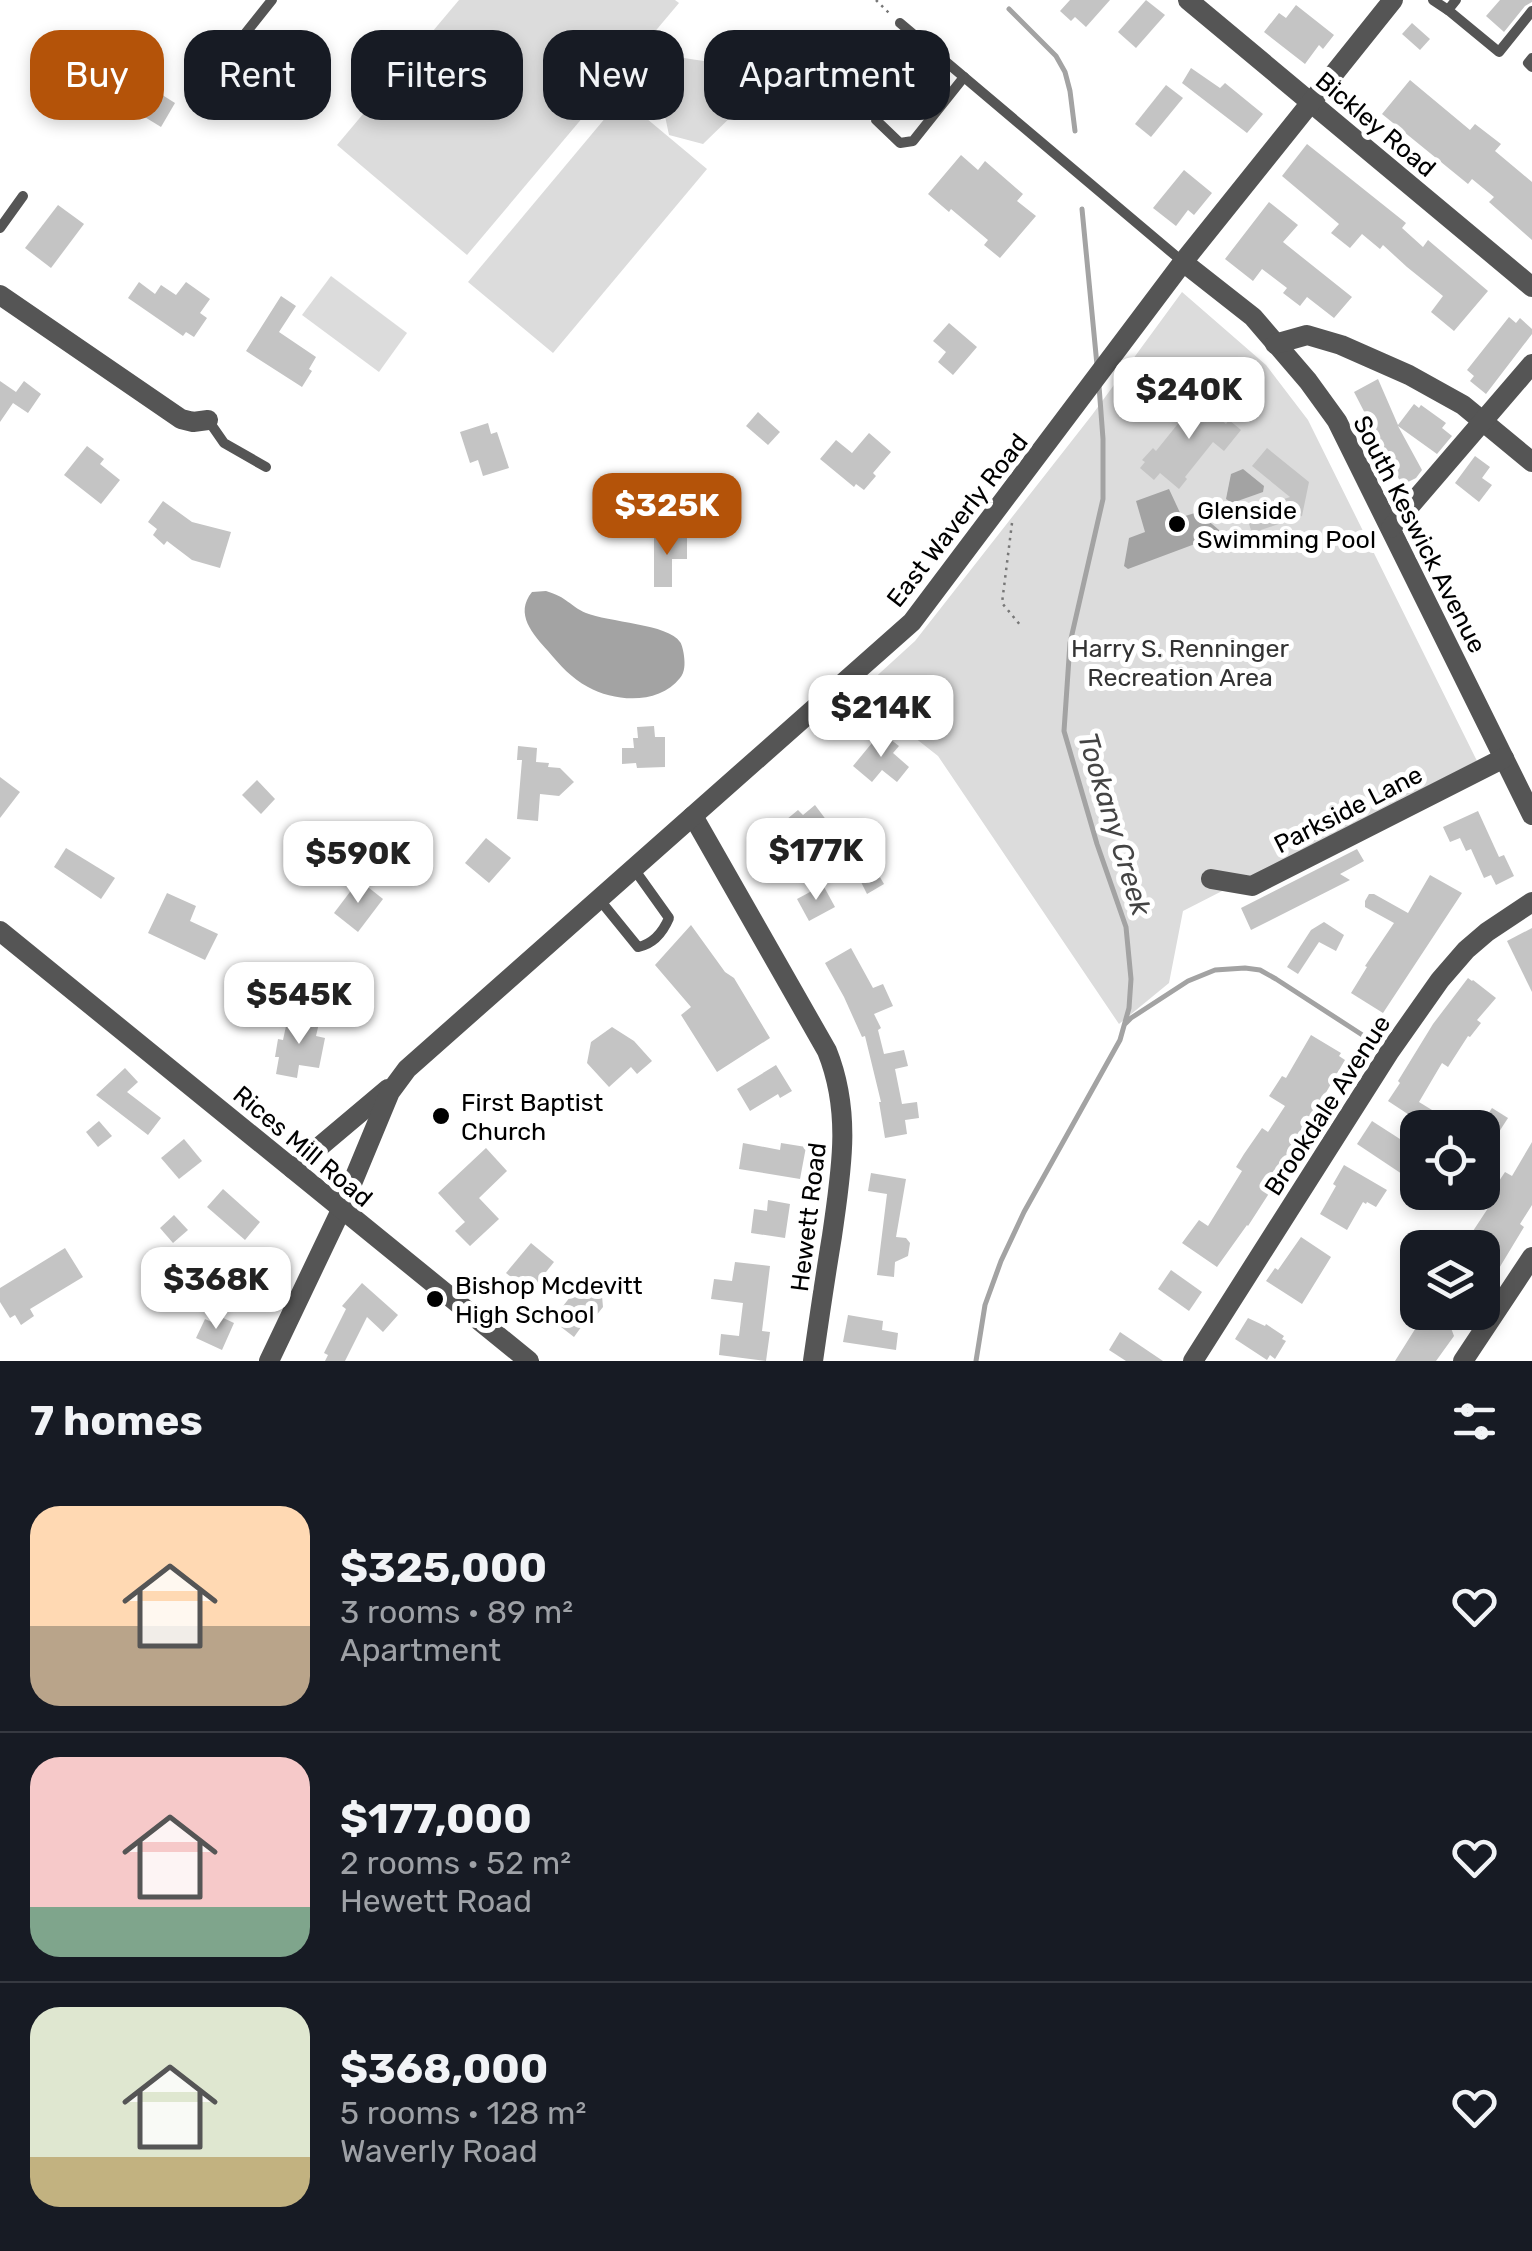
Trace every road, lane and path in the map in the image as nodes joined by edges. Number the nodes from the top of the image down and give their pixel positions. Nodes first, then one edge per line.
1 (272, 0) edge
2 (876, 0) edge
3 (1188, 0) edge
4 (1393, 0) edge
5 (1434, 0) edge
6 (1456, 0) edge
7 (1448, 10) junction
8 (1532, 12) edge
9 (900, 23) joint
10 (248, 30) edge
11 (909, 30) edge
12 (1532, 58) edge
13 (950, 65) edge
14 (1532, 67) edge
15 (964, 77) junction
16 (950, 94) edge
17 (1310, 102) junction
18 (876, 120) edge
19 (930, 120) edge
20 (23, 196) dead end
21 (0, 228) edge
22 (1182, 262) junction
23 (1532, 287) edge
24 (0, 295) edge
25 (1275, 344) junction
26 (1532, 364) edge
27 (208, 420) joint
28 (1483, 423) junction
29 (1532, 462) edge
30 (266, 467) dead end
31 (1014, 511) dead end
32 (1391, 528) junction
33 (1020, 626) dead end
34 (1504, 758) junction
35 (1532, 815) edge
36 (693, 816) junction
37 (634, 868) junction
38 (1211, 879) dead end
39 (599, 899) junction
40 (1532, 902) edge
41 (0, 932) edge
42 (397, 1081) junction
43 (294, 1169) junction
44 (341, 1210) junction
45 (1532, 1257) edge
46 (1198, 1355) edge
47 (269, 1361) edge
48 (528, 1361) edge
49 (813, 1361) edge
50 (1463, 1361) edge

1 - 10 lane
2 - 9 path
3 - 17 street, Bickley Road
4 - 17 street, East Waverly Road
5 - 7 lane
6 - 7 lane
7 - 8 lane
9 - 11 lane
12 - 14 lane
13 - 15 lane
15 - 16 lane
15 - 22 lane
17 - 22 street, East Waverly Road
17 - 23 street, Bickley Road
18 - 19 lane
20 - 21 lane
22 - 25 street, South Keswick Avenue
22 - 36 street, East Waverly Road
24 - 27 street
25 - 28 street
25 - 32 street, South Keswick Avenue
26 - 28 street
27 - 30 lane
28 - 29 street
28 - 32 street
31 - 33 path
32 - 34 street, South Keswick Avenue
34 - 35 street, South Keswick Avenue
34 - 38 street, Parkside Lane
36 - 37 street, East Waverly Road
36 - 49 street, Hewett Road
37 - 39 street, East Waverly Road
37 - 39 lane
39 - 42 street, East Waverly Road
40 - 46 street, Brookdale Avenue
41 - 43 street, Rices Mill Road
42 - 43 street, East Waverly Road
42 - 44 street, East Waverly Road
43 - 44 street, Rices Mill Road
44 - 47 street, East Waverly Road
44 - 48 street, Rices Mill Road
45 - 50 street

